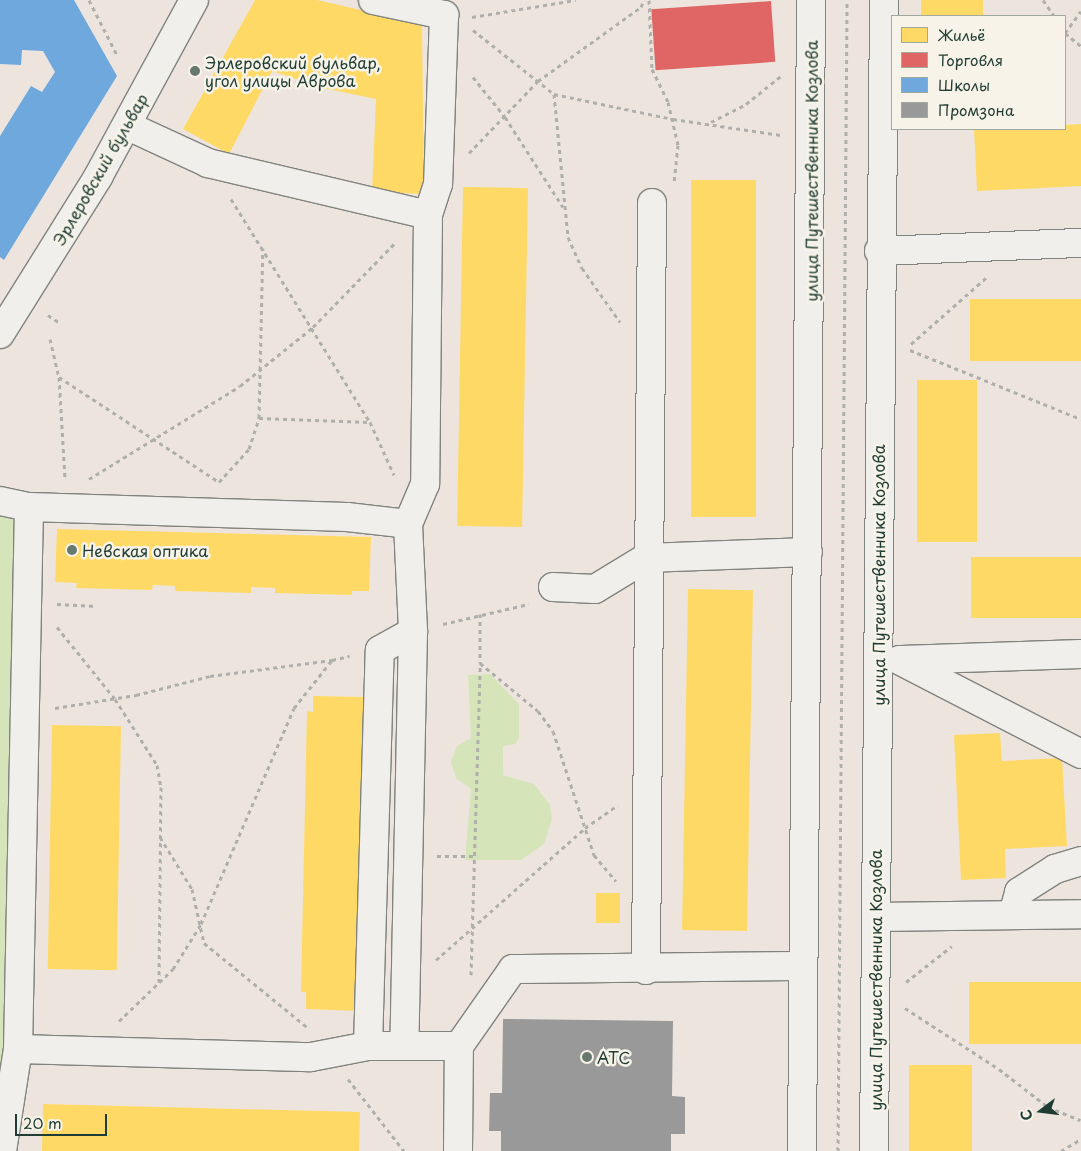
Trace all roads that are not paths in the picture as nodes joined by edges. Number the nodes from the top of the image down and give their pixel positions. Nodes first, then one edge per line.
1 (194, 0) edge
2 (373, 0) edge
3 (811, 0) edge
4 (884, 0) edge
5 (128, 126) junction
6 (652, 203) road end
7 (428, 215) junction
8 (1081, 243) edge
9 (879, 251) junction
10 (0, 334) edge
11 (0, 501) edge
12 (29, 507) junction
13 (408, 524) junction
14 (808, 552) junction
15 (646, 558) junction
16 (553, 587) road end
17 (413, 632) junction
18 (1081, 654) edge
19 (888, 661) junction
20 (1081, 754) edge
21 (1081, 861) edge
22 (1081, 914) edge
23 (1002, 915) junction
24 (876, 917) junction
25 (804, 966) junction
26 (646, 970) junction
27 (368, 1046) junction
28 (404, 1046) junction
29 (459, 1046) junction
30 (18, 1049) junction
31 (2, 1151) edge
32 (458, 1151) edge
33 (802, 1151) edge
34 (874, 1151) edge

1 - 5 street, Эрлеровский бульвар
2 - 7 street
3 - 14 street, улица Путешественника Козлова
4 - 9 street, улица Путешественника Козлова
5 - 7 street
5 - 10 street, Эрлеровский бульвар
6 - 15 street
7 - 13 street
8 - 9 street
9 - 19 street, улица Путешественника Козлова
11 - 12 street
12 - 13 street
12 - 30 street
13 - 17 street
14 - 15 street
14 - 25 street, улица Путешественника Козлова
15 - 16 street
15 - 26 street
17 - 27 street
17 - 28 street
18 - 19 street
19 - 20 street
19 - 24 street, улица Путешественника Козлова
21 - 23 street
22 - 23 street
23 - 24 street
24 - 34 street, улица Путешественника Козлова
25 - 26 street
25 - 33 street, улица Путешественника Козлова
26 - 29 street
27 - 28 street
27 - 30 street
28 - 29 street
29 - 32 street
30 - 31 street

